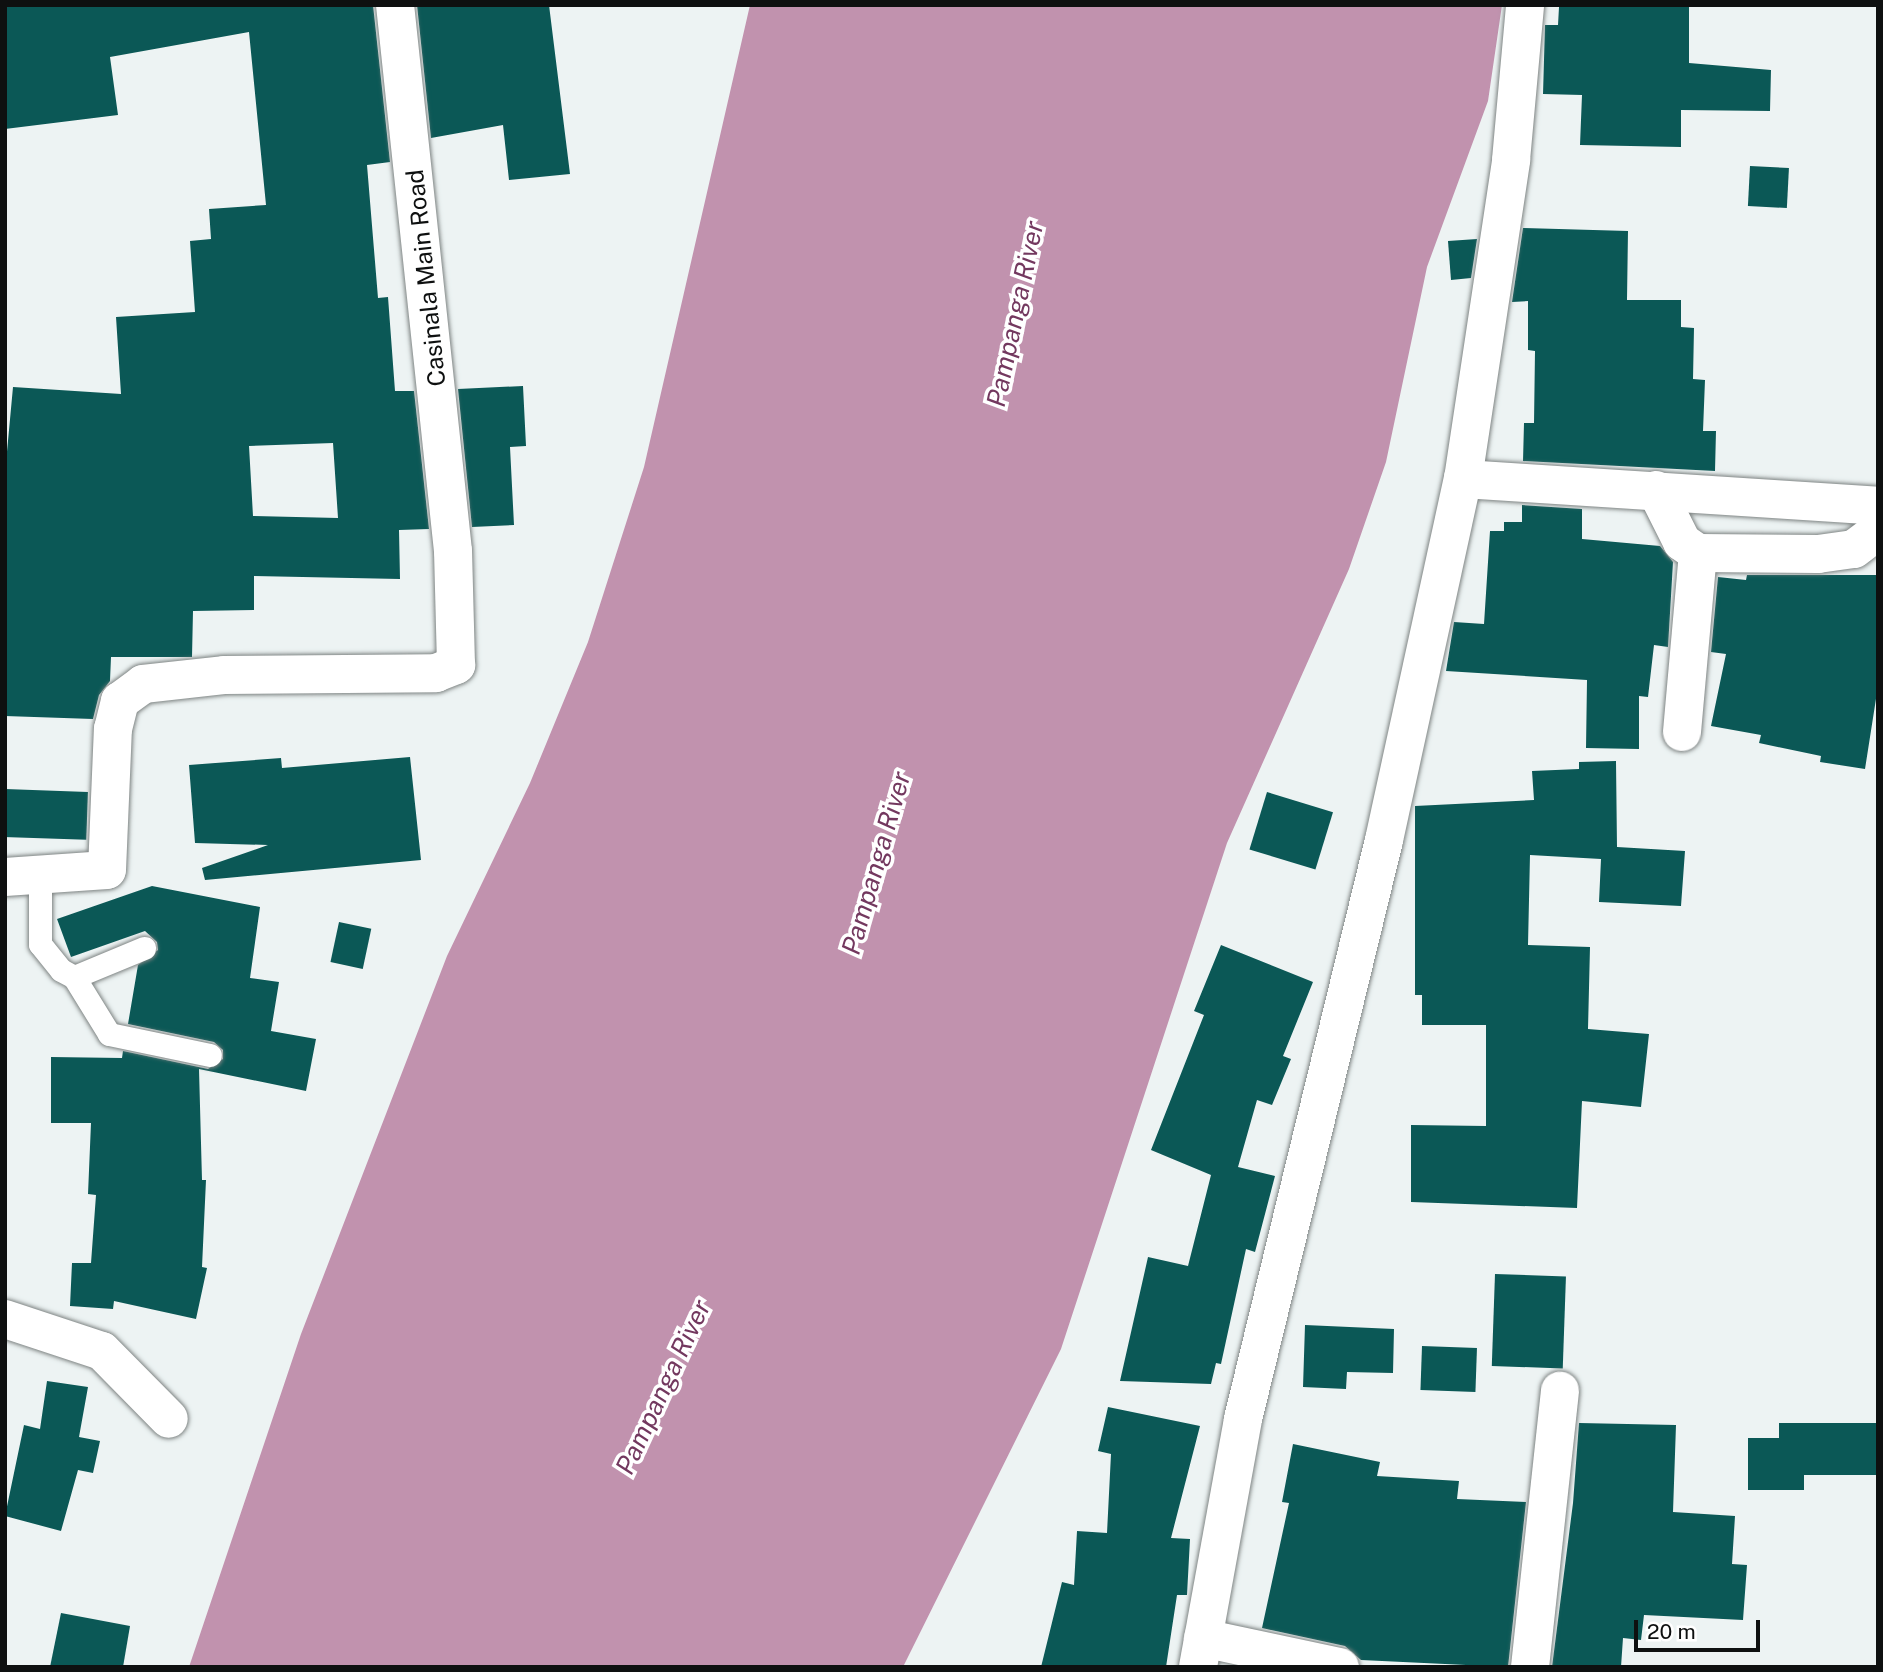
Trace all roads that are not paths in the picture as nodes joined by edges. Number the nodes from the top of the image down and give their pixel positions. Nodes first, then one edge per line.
1 (395, 5) edge
2 (1525, 5) edge
3 (1463, 479) junction
4 (1656, 490) junction
5 (1878, 506) edge
6 (1878, 531) edge
7 (1698, 553) junction
8 (1682, 732) dead end
9 (22, 877) edge
10 (144, 948) dead end
11 (74, 977) junction
12 (210, 1055) dead end
13 (5, 1319) edge
14 (1560, 1391) dead end
15 (169, 1419) dead end
16 (1200, 1653) edge
17 (1340, 1667) edge
18 (1531, 1667) edge

1 - 9 street, Casinala Main Road
2 - 3 street
3 - 4 street
3 - 16 street
4 - 5 street
4 - 7 street
6 - 7 street
7 - 8 street
9 - 11 lane
10 - 11 lane
11 - 12 lane
13 - 15 street
14 - 18 street
16 - 17 street

